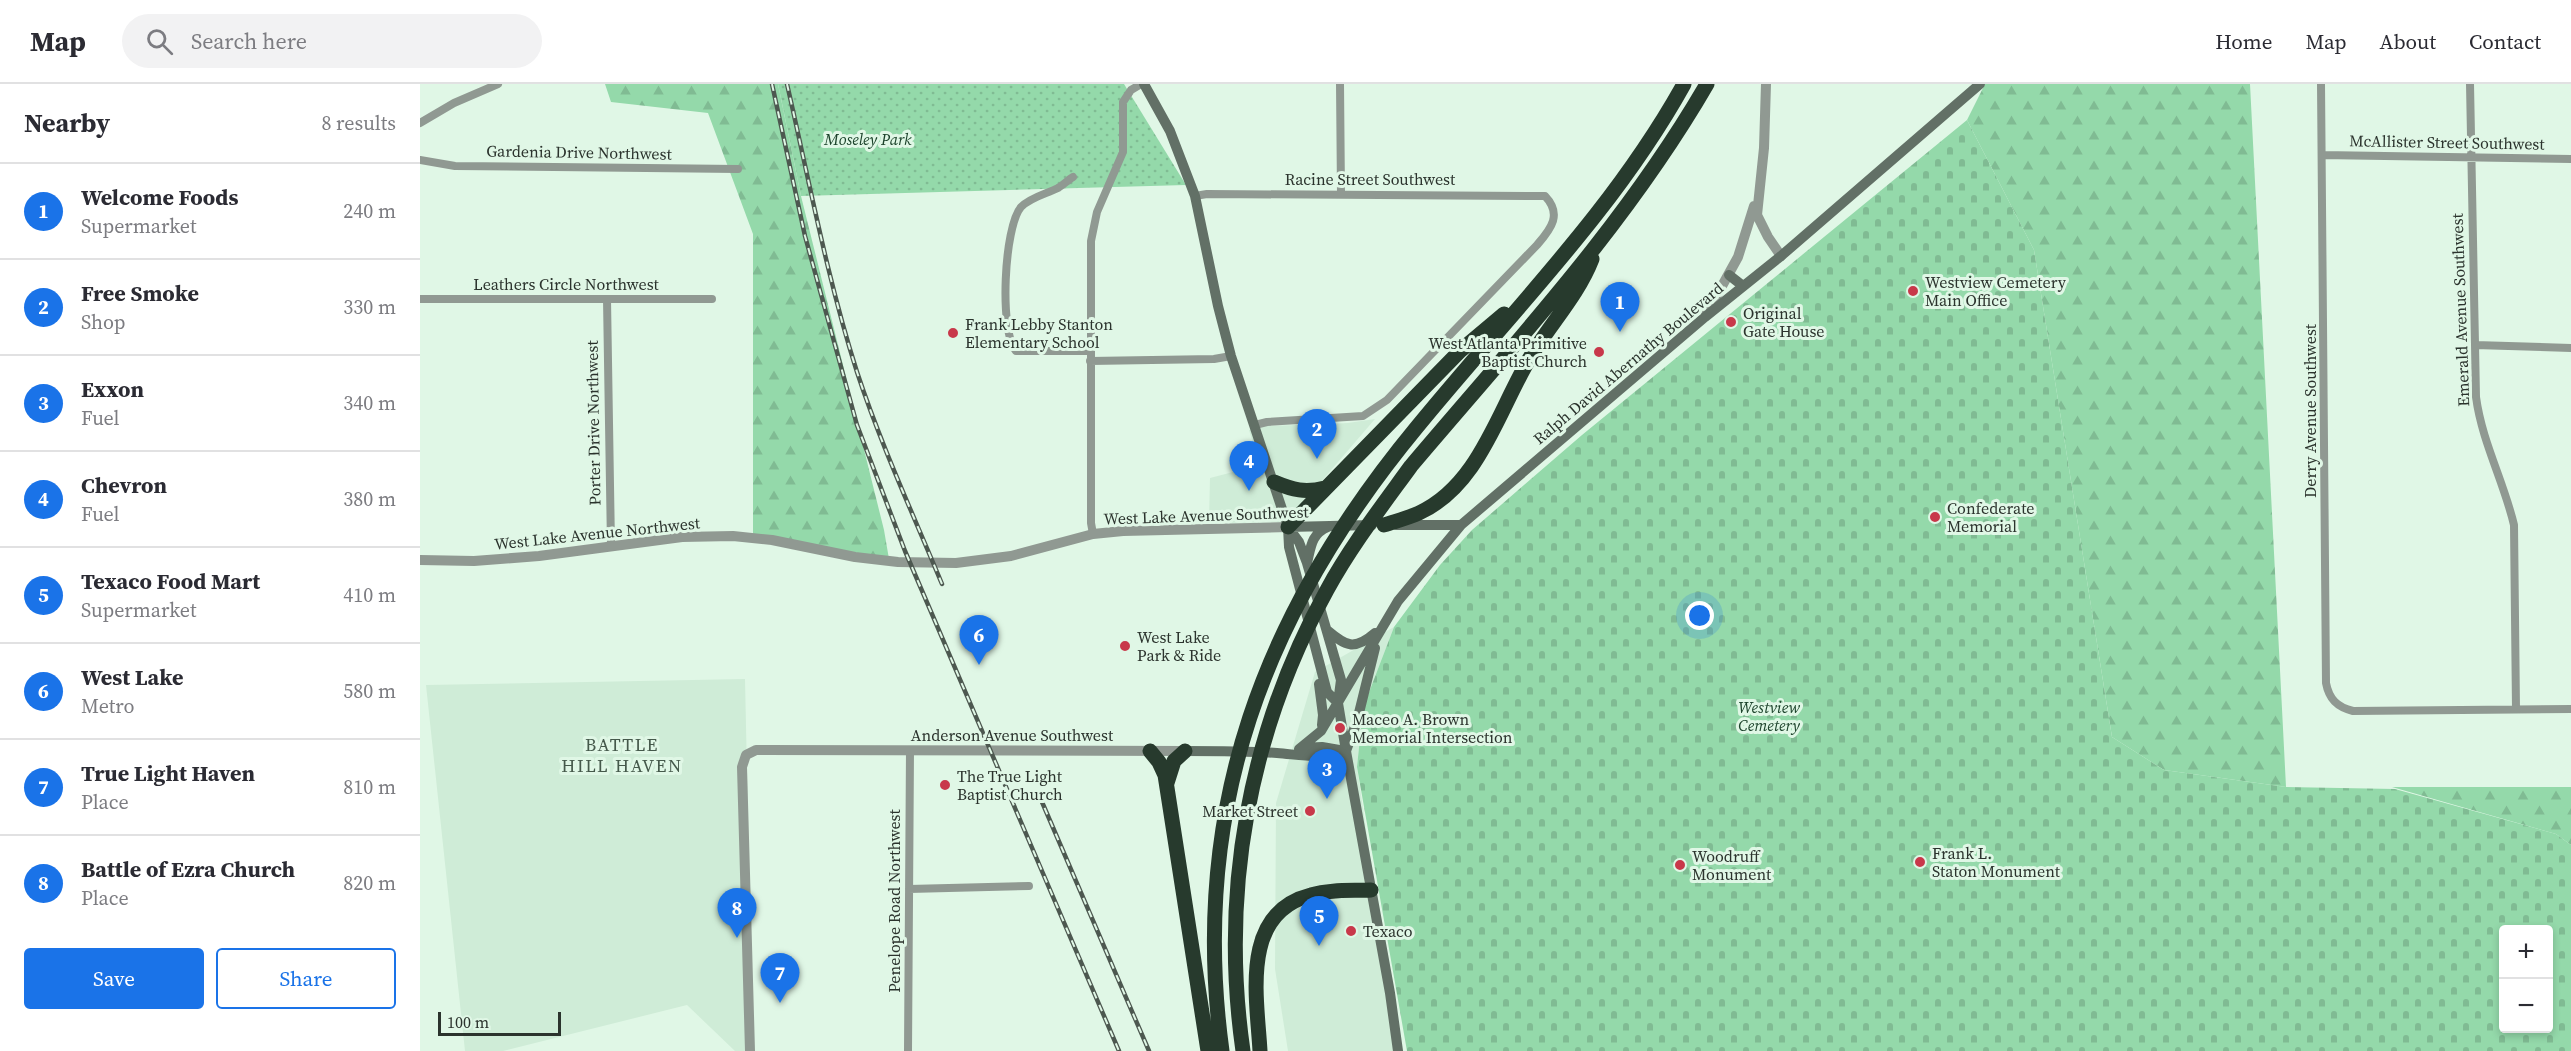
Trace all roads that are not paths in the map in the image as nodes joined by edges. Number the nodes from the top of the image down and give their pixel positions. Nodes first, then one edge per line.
1 (498, 84) edge
2 (1142, 84) edge
3 (1340, 84) edge
4 (1684, 84) edge
5 (1707, 84) edge
6 (1766, 84) edge
7 (1980, 84) edge
8 (2321, 84) edge
9 (2470, 84) edge
10 (420, 123) edge
11 (2322, 155) junction
12 (2471, 157) junction
13 (2571, 159) edge
14 (420, 160) edge
15 (738, 169) dead end
16 (1072, 177) dead end
17 (1341, 194) junction
18 (1195, 196) junction
19 (1757, 197) junction
20 (1597, 246) junction
21 (1781, 256) junction
22 (1729, 275) junction
23 (1743, 286) junction
24 (1530, 293) junction
25 (420, 299) edge
26 (607, 299) junction
27 (712, 299) dead end
28 (1705, 318) junction
29 (2475, 345) junction
30 (2571, 348) edge
31 (1090, 351) junction
32 (1231, 356) junction
33 (1090, 361) junction
34 (1255, 425) junction
35 (1274, 482) junction
36 (1325, 488) junction
37 (1384, 525) junction
38 (1461, 525) junction
39 (1288, 527) junction
40 (1330, 527) junction
41 (1093, 534) junction
42 (611, 546) junction
43 (420, 560) edge
44 (956, 563) joint
45 (1307, 563) junction
46 (1380, 629) junction
47 (1327, 630) junction
48 (1338, 703) junction
49 (2516, 709) junction
50 (2571, 709) edge
51 (1321, 731) junction
52 (1299, 749) junction
53 (910, 750) junction
54 (1185, 750) junction
55 (1150, 751) junction
56 (1346, 751) junction
57 (1279, 753) junction
58 (1167, 783) junction
59 (1029, 886) dead end
60 (909, 889) junction
61 (1371, 890) junction
62 (750, 1051) edge
63 (908, 1051) edge
64 (1208, 1051) edge
65 (1222, 1051) edge
66 (1243, 1051) edge
67 (1260, 1051) edge
68 (1398, 1051) edge

1 - 10 street
2 - 18 main road
2 - 31 street
3 - 17 street
4 - 24 highway
5 - 20 highway
6 - 19 street
7 - 21 main road, Ralph David Abernathy Boulevard
8 - 11 street, Derry Avenue Southwest
9 - 12 street, Emerald Avenue Southwest
11 - 12 street, McAllister Street Southwest
11 - 49 street, Derry Avenue Southwest
12 - 13 street, McAllister Street Southwest
12 - 29 street, Emerald Avenue Southwest
14 - 15 street, Gardenia Drive Northwest
16 - 31 street
17 - 18 street, Racine Street Southwest
17 - 34 street, Racine Street Southwest
18 - 32 main road
19 - 21 street
19 - 22 street
20 - 37 highway
20 - 66 highway
21 - 23 main road, Ralph David Abernathy Boulevard
22 - 23 main road
22 - 28 street
23 - 28 main road, Ralph David Abernathy Boulevard
24 - 36 highway
24 - 65 highway
25 - 26 street, Leathers Circle Northwest
26 - 27 street, Leathers Circle Northwest
26 - 42 street, Porter Drive Northwest
28 - 38 main road, Ralph David Abernathy Boulevard
29 - 30 street
29 - 49 street, Emerald Avenue Southwest
31 - 33 street
32 - 33 street
32 - 34 main road
33 - 41 street
34 - 35 main road
35 - 36 highway
35 - 39 main road
36 - 39 highway
37 - 38 main road, West Lake Avenue Southwest
37 - 40 main road, West Lake Avenue Southwest
38 - 46 main road, Ralph David Abernathy Boulevard
39 - 40 main road, West Lake Avenue Southwest
39 - 41 street, West Lake Avenue Southwest
39 - 45 main road
39 - 48 main road
39 - 51 main road
40 - 45 main road
41 - 44 street, West Lake Avenue Southwest
42 - 43 street, West Lake Avenue Northwest
42 - 44 street, West Lake Avenue Northwest
45 - 47 main road
46 - 47 main road
46 - 48 main road, Ralph David Abernathy Boulevard
46 - 56 main road
47 - 48 main road
48 - 51 main road, Ralph David Abernathy Boulevard
48 - 56 main road
49 - 50 street
51 - 52 main road, Ralph David Abernathy Boulevard
52 - 56 main road, Anderson Avenue Southwest
52 - 57 main road, Anderson Avenue Southwest
53 - 55 street, Anderson Avenue Southwest
53 - 60 street, Penelope Road Northwest
53 - 62 street, Anderson Avenue Southwest
54 - 55 street, Anderson Avenue Southwest
54 - 57 main road, Anderson Avenue Southwest
54 - 58 highway
55 - 58 highway
56 - 57 main road, Anderson Avenue Southwest
56 - 61 main road
58 - 64 highway
59 - 60 street
60 - 63 street, Penelope Road Northwest
61 - 67 highway
61 - 68 main road

